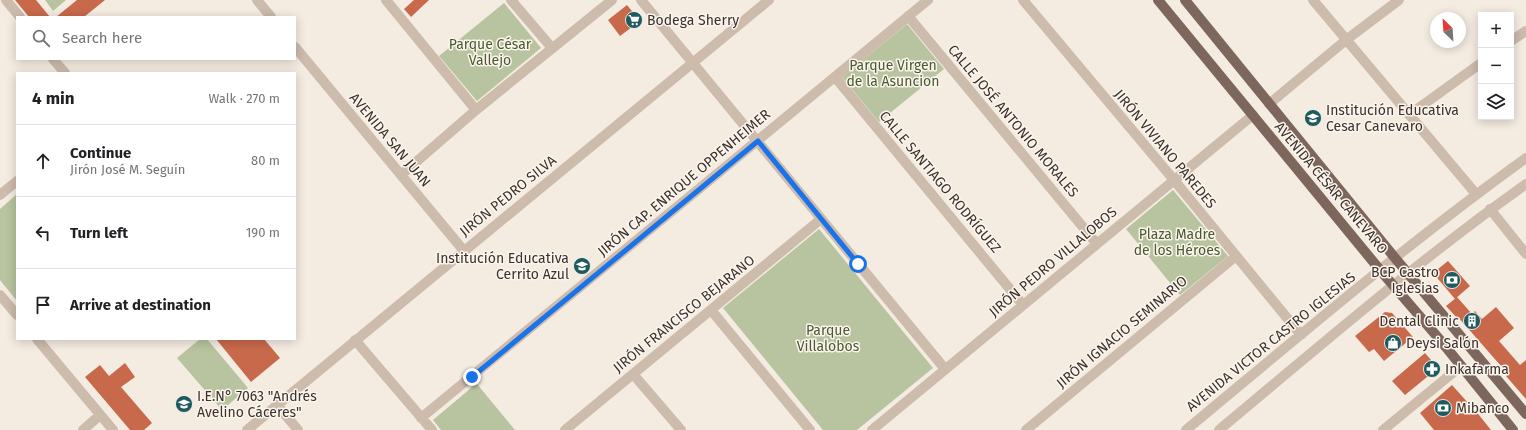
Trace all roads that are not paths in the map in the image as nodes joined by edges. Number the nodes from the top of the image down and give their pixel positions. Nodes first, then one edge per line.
1 (6, 0) edge
2 (256, 0) edge
3 (386, 0) edge
4 (511, 0) edge
5 (612, 0) edge
6 (641, 0) edge
7 (769, 0) edge
8 (928, 0) edge
9 (1023, 0) edge
10 (1158, 0) edge
11 (1185, 0) edge
12 (1313, 0) edge
13 (1399, 0) edge
14 (19, 16) edge
15 (270, 16) edge
16 (908, 16) junction
17 (1526, 31) edge
18 (1514, 39) edge
19 (1346, 40) junction
20 (296, 47) edge
21 (552, 48) junction
22 (54, 60) edge
23 (692, 63) junction
24 (1478, 65) edge
25 (64, 72) edge
26 (835, 77) junction
27 (1269, 104) junction
28 (476, 110) junction
29 (1252, 115) junction
30 (1409, 115) junction
31 (758, 141) junction
32 (1526, 158) edge
33 (401, 175) junction
34 (1174, 180) junction
35 (16, 182) edge
36 (1526, 184) edge
37 (1476, 194) junction
38 (0, 195) edge
39 (1490, 209) junction
40 (821, 219) junction
41 (1097, 244) junction
42 (464, 251) junction
43 (1526, 254) edge
44 (1236, 256) junction
45 (1395, 258) junction
46 (1380, 270) junction
47 (1408, 273) junction
48 (1394, 285) junction
49 (0, 295) edge
50 (1023, 305) junction
51 (710, 310) junction
52 (16, 314) edge
53 (1301, 335) junction
54 (38, 340) edge
55 (355, 340) junction
56 (1462, 366) junction
57 (945, 369) junction
58 (633, 374) junction
59 (277, 405) junction
60 (1526, 414) edge
61 (100, 415) junction
62 (422, 418) junction
63 (83, 430) edge
64 (113, 430) edge
65 (247, 430) edge
66 (298, 430) edge
67 (432, 430) edge
68 (565, 430) edge
69 (681, 430) edge
70 (810, 430) edge
71 (872, 430) edge
72 (1026, 430) edge
73 (1186, 430) edge
74 (1218, 430) edge
75 (1383, 430) edge
76 (1513, 430) edge

1 - 14 street
2 - 15 street
3 - 28 street
4 - 21 street
5 - 21 street
6 - 23 street
7 - 23 street, JIRÓN PEDRO SILVA
8 - 16 street, JIRÓN CAP. ENRIQUE OPPENHEIMER
9 - 34 street, JIRÓN VIVIANO PAREDES
10 - 29 main road, AVENIDA CÉSAR CANEVARO
11 - 27 main road, AVENIDA CÉSAR CANEVARO
12 - 19 street
13 - 19 street
16 - 26 street, JIRÓN CAP. ENRIQUE OPPENHEIMER
16 - 41 street, CALLE JOSÉ ANTONIO MORALES
17 - 18 street
19 - 27 street
19 - 30 street
20 - 33 street, AVENIDA SAN JUAN
21 - 28 street
22 - 25 street
23 - 31 street
23 - 42 street, JIRÓN PEDRO SILVA
24 - 30 street
26 - 31 street, JIRÓN CAP. ENRIQUE OPPENHEIMER
26 - 50 street, CALLE SANTIAGO RODRÍGUEZ
27 - 45 main road, AVENIDA CÉSAR CANEVARO
28 - 33 street
29 - 34 street, JIRÓN PEDRO VILLALOBOS
29 - 46 main road, AVENIDA CÉSAR CANEVARO
30 - 37 street
31 - 40 street
31 - 62 street, JIRÓN CAP. ENRIQUE OPPENHEIMER
32 - 37 street, AVENIDA VICTOR CASTRO IGLESIAS
33 - 42 street, AVENIDA SAN JUAN
34 - 41 street, JIRÓN PEDRO VILLALOBOS
34 - 44 street, JIRÓN VIVIANO PAREDES
35 - 38 street
36 - 39 street
37 - 45 street, AVENIDA VICTOR CASTRO IGLESIAS
39 - 43 street
39 - 47 street
40 - 51 street, JIRÓN FRANCISCO BEJARANO
40 - 57 street
41 - 50 street, JIRÓN PEDRO VILLALOBOS
42 - 55 street, JIRÓN PEDRO SILVA
44 - 53 street, JIRÓN VIVIANO PAREDES
44 - 72 street, JIRÓN IGNACIO SEMINARIO
45 - 46 street, AVENIDA VICTOR CASTRO IGLESIAS
45 - 47 main road, AVENIDA CÉSAR CANEVARO
46 - 48 main road, AVENIDA CÉSAR CANEVARO
46 - 53 street, AVENIDA VICTOR CASTRO IGLESIAS
47 - 48 street
47 - 60 main road, AVENIDA CÉSAR CANEVARO
48 - 56 main road, AVENIDA CÉSAR CANEVARO
48 - 74 street
49 - 52 street
50 - 57 street, JIRÓN PEDRO VILLALOBOS
51 - 58 street, JIRÓN FRANCISCO BEJARANO
51 - 70 street
53 - 73 street, AVENIDA VICTOR CASTRO IGLESIAS
54 - 61 street
55 - 59 street, JIRÓN PEDRO SILVA
55 - 62 street
56 - 75 street
56 - 76 main road, AVENIDA CÉSAR CANEVARO
57 - 71 street, JIRÓN PEDRO VILLALOBOS
58 - 68 street, JIRÓN FRANCISCO BEJARANO
58 - 69 street
59 - 65 street, JIRÓN PEDRO SILVA
59 - 66 street
61 - 63 street
61 - 64 street
62 - 67 street

